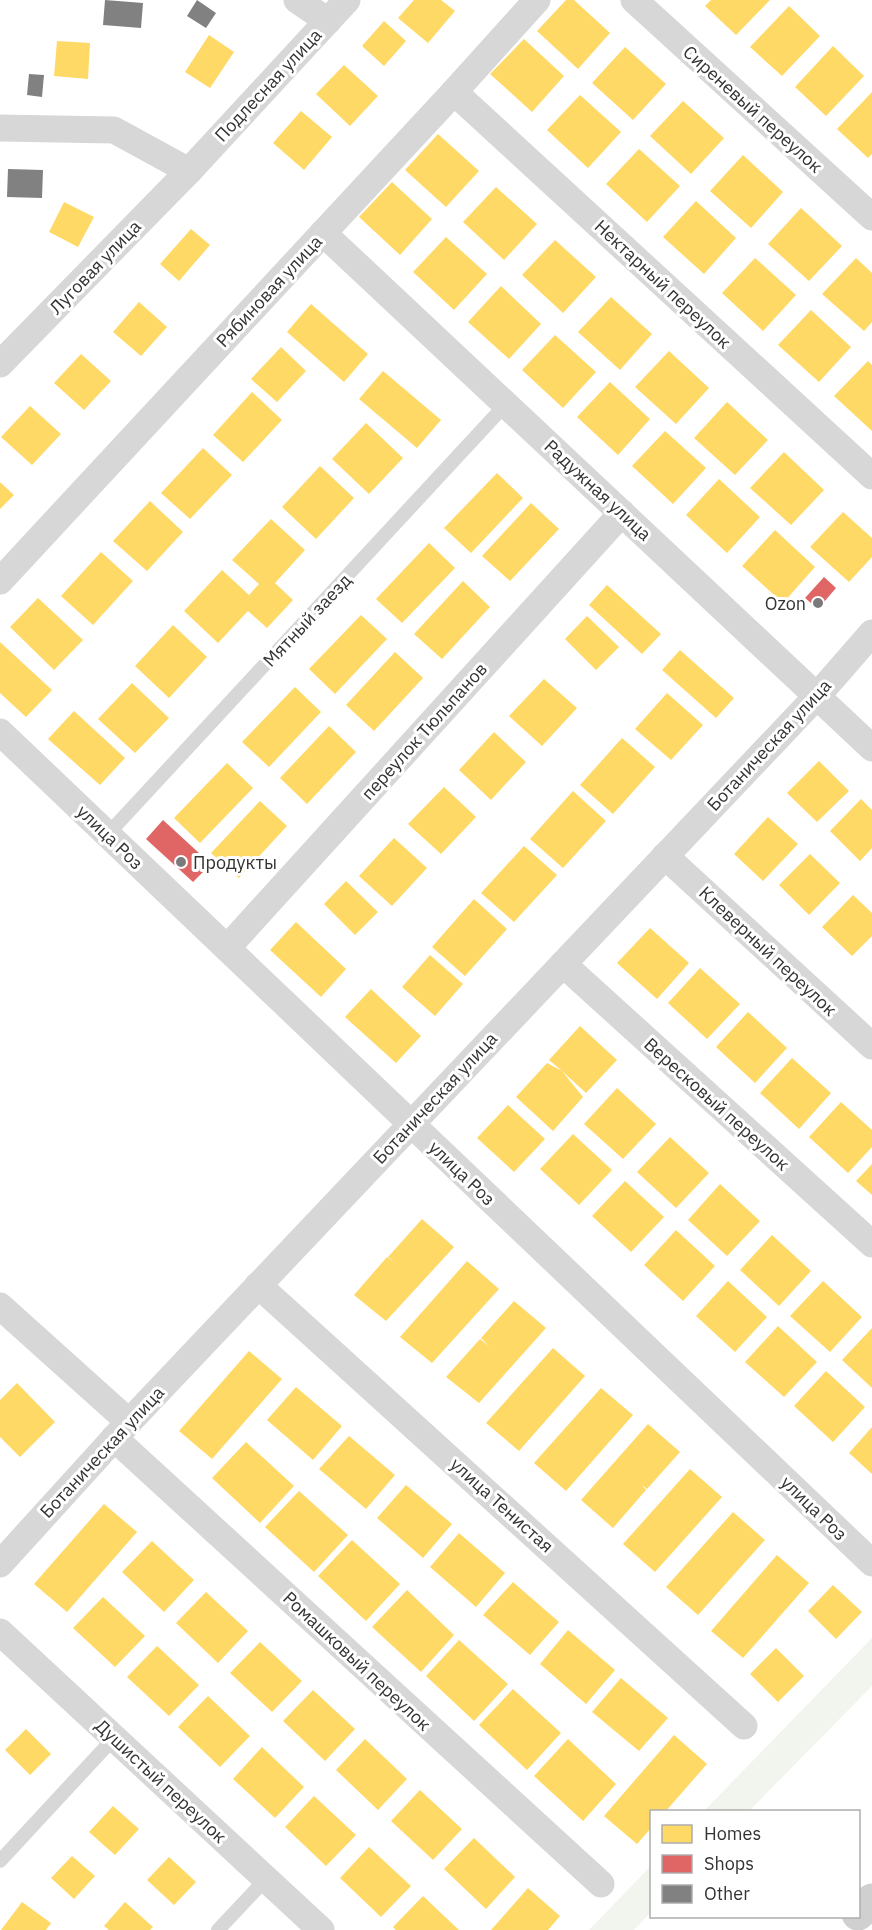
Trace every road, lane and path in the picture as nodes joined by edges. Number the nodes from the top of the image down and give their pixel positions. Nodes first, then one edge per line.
1 (297, 0) edge
2 (347, 0) edge
3 (537, 0) edge
4 (634, 0) edge
5 (328, 21) junction
6 (454, 92) junction
7 (0, 128) edge
8 (189, 171) junction
9 (869, 210) edge
10 (323, 233) junction
11 (0, 364) edge
12 (506, 404) junction
13 (872, 476) edge
14 (622, 513) junction
15 (0, 582) edge
16 (872, 633) edge
17 (817, 696) junction
18 (0, 732) edge
19 (872, 748) edge
20 (107, 835) junction
21 (665, 856) junction
22 (227, 948) junction
23 (563, 964) junction
24 (872, 1046) edge
25 (411, 1124) junction
26 (872, 1244) edge
27 (258, 1285) junction
28 (0, 1306) edge
29 (121, 1430) junction
30 (872, 1563) edge
31 (0, 1564) edge
32 (0, 1632) edge
33 (744, 1726) dead end
34 (114, 1738) junction
35 (0, 1861) edge
36 (267, 1879) junction
37 (601, 1884) dead end
38 (872, 1900) edge
39 (860, 1912) edge
40 (854, 1918) edge
41 (218, 1930) edge
42 (321, 1930) edge
43 (843, 1930) edge

1 - 5 street
2 - 5 street, Подлесная улица
3 - 6 street, Рябиновая улица
4 - 9 street, Сиреневый переулок
5 - 8 street, Подлесная улица
6 - 10 street, Рябиновая улица
6 - 13 street, Нектарный переулок
7 - 8 street
8 - 11 street, Луговая улица
10 - 12 street, Радужная улица
10 - 15 street, Рябиновая улица
12 - 14 street, Радужная улица
12 - 20 lane, Мятный заезд
14 - 17 street, Радужная улица
14 - 22 street, переулок Тюльпанов
16 - 17 street, Ботаническая улица
17 - 19 street, Радужная улица
17 - 21 street, Ботаническая улица
18 - 20 street, улица Роз
20 - 22 street, улица Роз
21 - 23 street, Ботаническая улица
21 - 24 street, Клеверный переулок
22 - 25 street, улица Роз
23 - 25 street, Ботаническая улица
23 - 26 street, Вересковый переулок
25 - 27 street, Ботаническая улица
25 - 30 street, улица Роз
27 - 29 street, Ботаническая улица
27 - 33 street, улица Тенистая
28 - 29 street, Ромашковый переулок
29 - 31 street, Ботаническая улица
29 - 37 street, Ромашковый переулок
32 - 34 street, Душистый переулок
34 - 35 lane
34 - 36 street, Душистый переулок
36 - 41 lane
36 - 42 street, Душистый переулок
38 - 39 street
40 - 43 street

